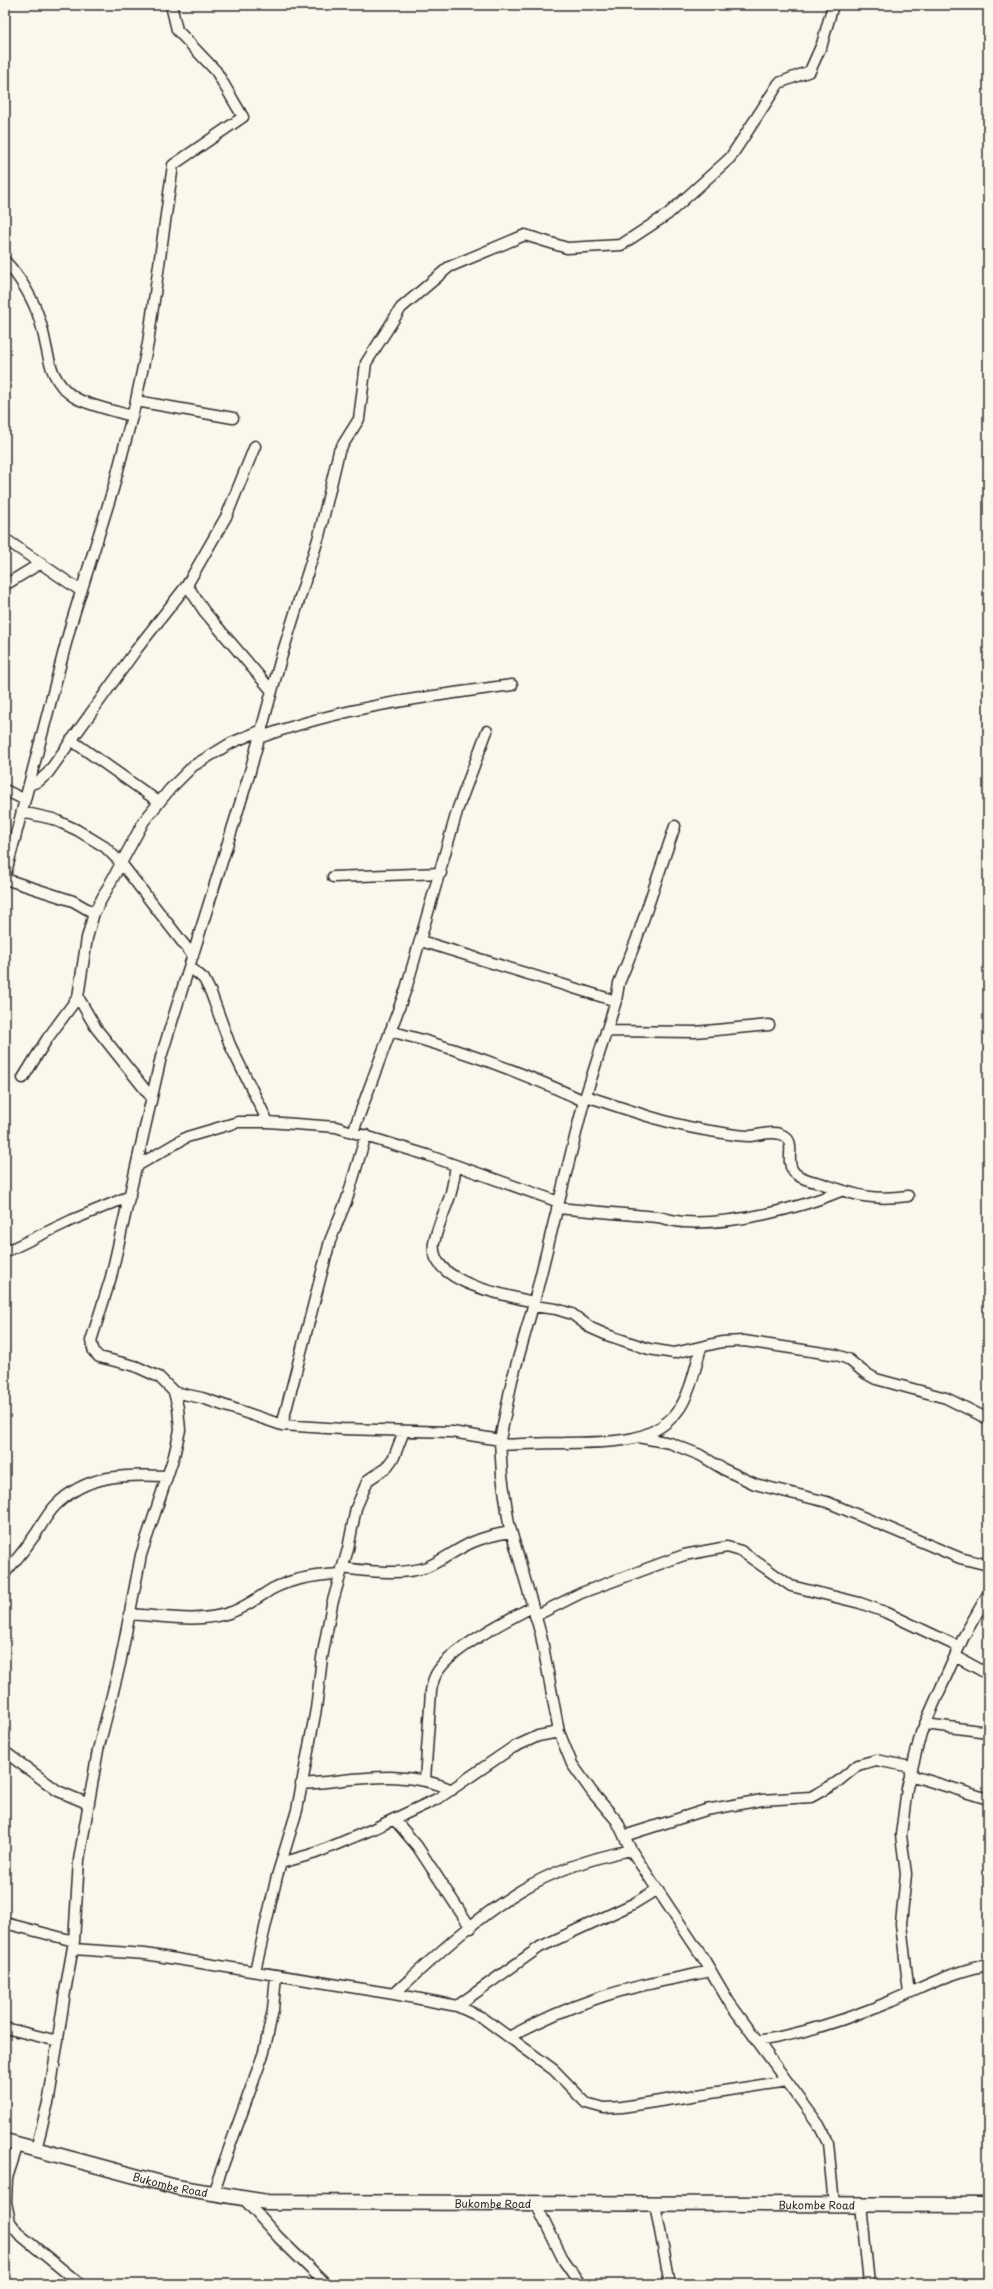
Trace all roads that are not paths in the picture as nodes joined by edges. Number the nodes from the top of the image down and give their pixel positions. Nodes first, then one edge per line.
1 (171, 5) edge
2 (833, 5) edge
3 (5, 261) edge
4 (136, 401) junction
5 (132, 416) junction
6 (233, 418) dead end
7 (255, 446) dead end
8 (5, 539) edge
9 (41, 563) junction
10 (5, 585) edge
11 (187, 585) junction
12 (81, 591) junction
13 (512, 685) dead end
14 (272, 691) junction
15 (487, 731) dead end
16 (260, 734) junction
17 (71, 740) junction
18 (29, 785) junction
19 (5, 790) edge
20 (25, 800) junction
21 (159, 802) junction
22 (22, 812) junction
23 (676, 826) dead end
24 (121, 863) junction
25 (441, 873) junction
26 (5, 877) edge
27 (333, 877) dead end
28 (94, 913) junction
29 (421, 941) junction
30 (193, 956) junction
31 (190, 967) junction
32 (78, 997) junction
33 (616, 1001) junction
34 (769, 1025) dead end
35 (390, 1031) junction
36 (606, 1031) junction
37 (23, 1078) dead end
38 (151, 1098) junction
39 (585, 1099) junction
40 (268, 1122) junction
41 (353, 1132) junction
42 (366, 1135) junction
43 (137, 1166) junction
44 (456, 1166) junction
45 (841, 1191) junction
46 (130, 1196) junction
47 (908, 1196) dead end
48 (558, 1205) junction
49 (5, 1252) edge
50 (534, 1304) junction
51 (701, 1348) junction
52 (174, 1392) junction
53 (988, 1419) edge
54 (282, 1425) junction
55 (404, 1431) junction
56 (638, 1437) junction
57 (500, 1442) junction
58 (167, 1476) junction
59 (511, 1532) junction
60 (988, 1566) edge
61 (341, 1571) junction
62 (5, 1573) edge
63 (988, 1594) edge
64 (534, 1611) junction
65 (128, 1614) junction
66 (959, 1647) junction
67 (955, 1656) junction
68 (988, 1674) edge
69 (925, 1724) junction
70 (559, 1732) junction
71 (988, 1732) edge
72 (5, 1752) edge
73 (911, 1771) junction
74 (425, 1780) junction
75 (302, 1784) junction
76 (452, 1790) junction
77 (988, 1799) edge
78 (89, 1804) junction
79 (394, 1819) junction
80 (624, 1836) junction
81 (631, 1850) junction
82 (281, 1863) junction
83 (656, 1890) junction
84 (5, 1923) edge
85 (471, 1928) junction
86 (74, 1945) junction
87 (988, 1965) edge
88 (711, 1971) junction
89 (255, 1972) junction
90 (276, 1975) junction
91 (909, 1993) junction
92 (394, 1994) junction
93 (457, 2006) junction
94 (5, 2028) edge
95 (509, 2037) junction
96 (58, 2041) junction
97 (757, 2041) junction
98 (787, 2081) junction
99 (11, 2142) edge
100 (36, 2149) junction
101 (213, 2193) junction
102 (243, 2198) junction
103 (536, 2204) junction
104 (655, 2204) junction
105 (834, 2205) junction
106 (861, 2205) junction
107 (988, 2205) edge
108 (6, 2211) edge
109 (80, 2284) edge
110 (326, 2284) edge
111 (580, 2284) edge
112 (670, 2284) edge
113 (869, 2284) edge

1 - 4 street
2 - 14 street
3 - 5 street
4 - 5 street
4 - 6 street
5 - 12 street
7 - 11 street
8 - 9 street
9 - 10 street
9 - 12 street
11 - 14 street
11 - 17 street
12 - 18 street
13 - 16 street
14 - 16 street
15 - 25 street
16 - 21 street
16 - 30 street
17 - 18 street
17 - 21 street
18 - 20 street
19 - 20 street
20 - 22 street
21 - 24 street
22 - 24 street
22 - 26 street
23 - 33 street
24 - 28 street
24 - 30 street
25 - 27 street
25 - 29 street
26 - 28 street
28 - 32 street
29 - 33 street
29 - 35 street
30 - 31 street
31 - 38 street
31 - 40 street
32 - 37 street
32 - 38 street
33 - 36 street
34 - 36 street
35 - 39 street
35 - 41 street
36 - 39 street
38 - 43 street
39 - 45 street
39 - 48 street
40 - 41 street
40 - 43 street
41 - 42 street
42 - 44 street
42 - 54 street
43 - 46 street
44 - 48 street
44 - 50 street
45 - 47 street
45 - 48 street
46 - 49 street
46 - 52 street
48 - 50 street
50 - 51 street
50 - 57 street
51 - 53 street
51 - 56 street
52 - 54 street
52 - 58 street
54 - 55 street
55 - 57 street
55 - 61 street
56 - 57 street
56 - 60 street
57 - 59 street
58 - 62 street
58 - 65 street
59 - 61 street
59 - 64 street
61 - 65 street
61 - 75 street
63 - 66 street
64 - 66 street
64 - 70 street
64 - 74 street
65 - 78 street
66 - 67 street
67 - 68 street
67 - 69 street
69 - 71 street
69 - 73 street
70 - 76 street
70 - 80 street
72 - 78 street
73 - 77 street
73 - 80 street
73 - 91 street
74 - 75 street
74 - 76 street
75 - 82 street
76 - 79 street
78 - 86 street
79 - 82 street
79 - 85 street
80 - 81 street
81 - 83 street
81 - 85 street
82 - 89 street
83 - 88 street
83 - 93 street
84 - 86 street
85 - 92 street
86 - 89 street
86 - 96 street
87 - 91 street
88 - 95 street
88 - 97 street
89 - 90 street
90 - 92 street
90 - 101 street
91 - 97 street
92 - 93 street
93 - 95 street
94 - 96 street
95 - 98 street
96 - 100 street
97 - 98 street
98 - 105 street
99 - 100 main road, Bukombe Road
99 - 108 street
100 - 101 main road, Bukombe Road
101 - 102 main road, Bukombe Road
102 - 103 main road, Bukombe Road
102 - 110 street
103 - 104 main road, Bukombe Road
103 - 111 street
104 - 105 main road, Bukombe Road
104 - 112 street
105 - 106 main road, Bukombe Road
106 - 107 main road, Bukombe Road
106 - 113 street
108 - 109 street

